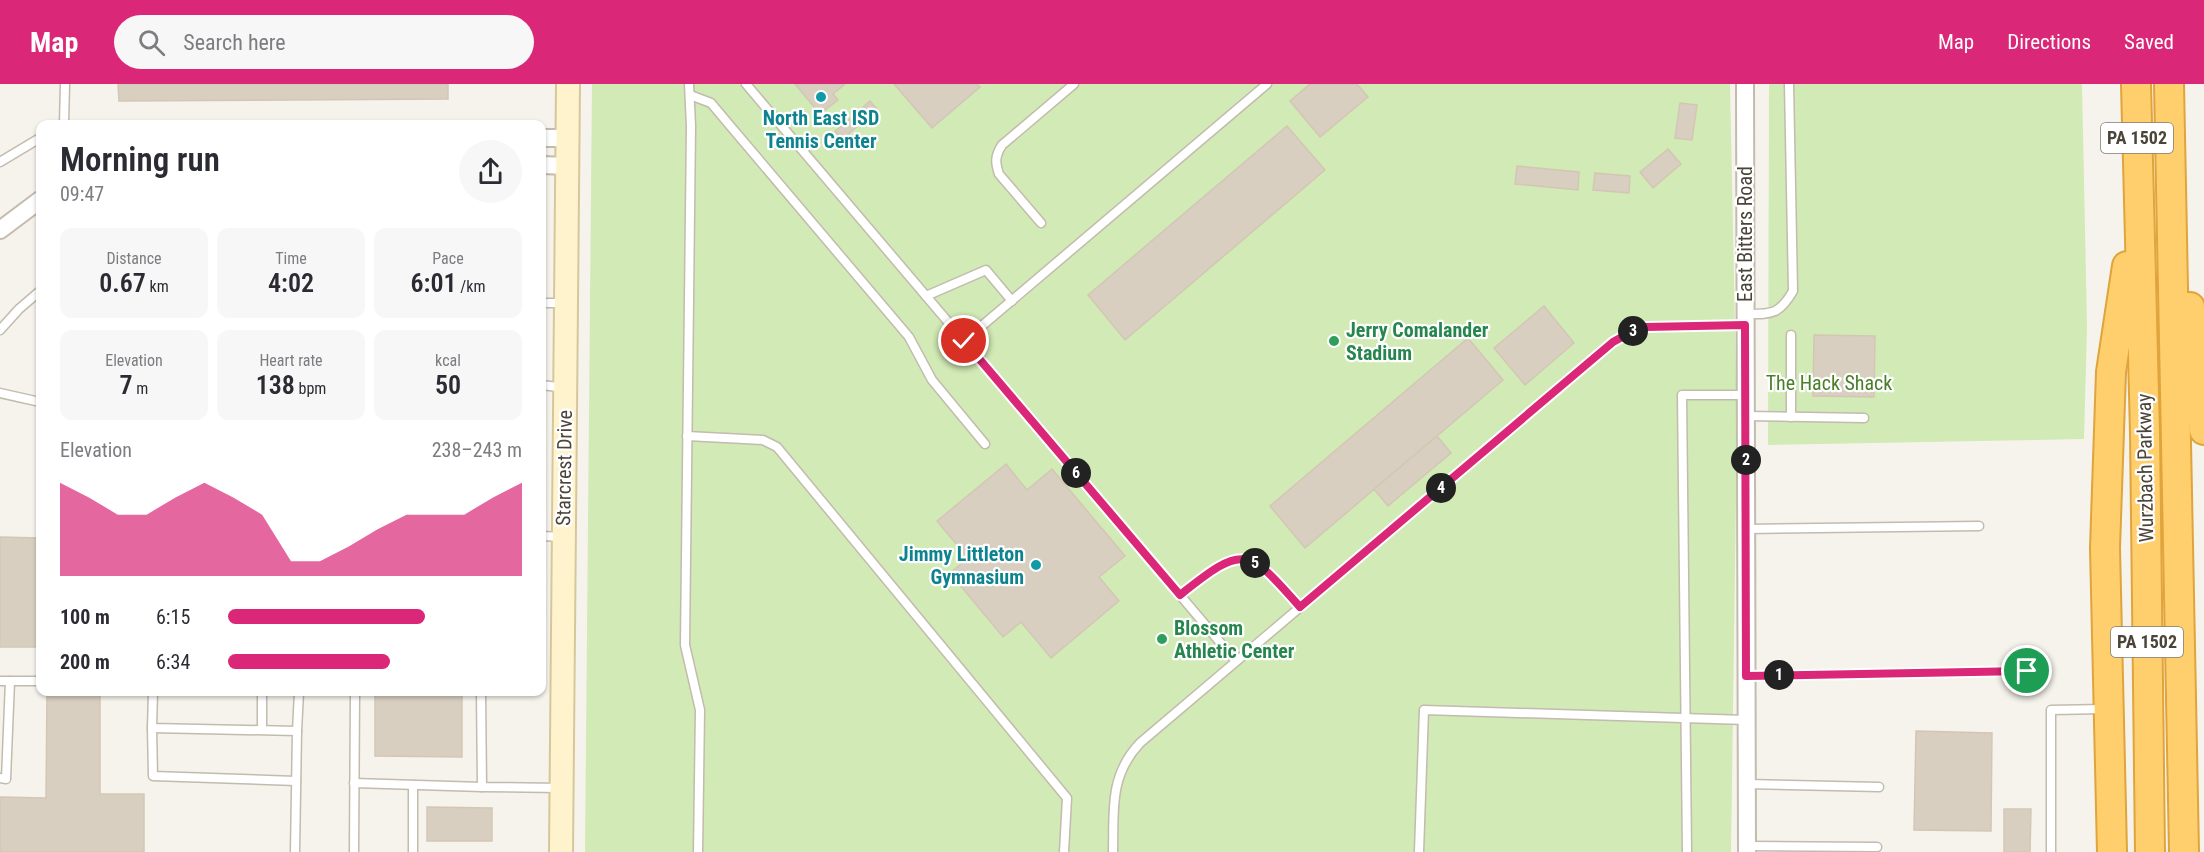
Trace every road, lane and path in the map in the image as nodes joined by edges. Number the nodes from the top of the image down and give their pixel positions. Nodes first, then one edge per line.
1 (65, 84) edge
2 (568, 84) edge
3 (690, 84) edge
4 (746, 84) edge
5 (1074, 84) edge
6 (1268, 84) edge
7 (1745, 84) edge
8 (1789, 84) edge
9 (2136, 84) edge
10 (2169, 84) edge
11 (690, 95) junction
12 (64, 120) edge
13 (546, 138) edge
14 (567, 138) junction
15 (36, 140) edge
16 (0, 162) edge
17 (546, 165) edge
18 (567, 166) junction
19 (2172, 187) junction
20 (2138, 192) junction
21 (36, 203) edge
22 (1041, 223) dead end
23 (0, 230) edge
24 (36, 294) edge
25 (926, 296) junction
26 (1012, 301) junction
27 (546, 303) edge
28 (566, 303) junction
29 (1745, 319) junction
30 (0, 330) edge
31 (1791, 335) dead end
32 (964, 341) junction
33 (546, 386) edge
34 (565, 388) junction
35 (0, 393) edge
36 (1746, 395) junction
37 (36, 401) edge
38 (1746, 416) junction
39 (1791, 417) junction
40 (1864, 418) dead end
41 (2204, 430) edge
42 (687, 436) junction
43 (985, 444) dead end
44 (1979, 526) dead end
45 (1746, 529) junction
46 (553, 536) edge
47 (1180, 595) junction
48 (1300, 607) junction
49 (1236, 661) junction
50 (2027, 671) dead end
51 (1746, 676) junction
52 (0, 681) edge
53 (10, 681) junction
54 (36, 681) edge
55 (153, 696) edge
56 (262, 696) edge
57 (299, 696) edge
58 (355, 696) edge
59 (481, 696) edge
60 (2110, 709) junction
61 (1686, 718) junction
62 (1746, 720) junction
63 (152, 728) junction
64 (262, 729) junction
65 (297, 731) junction
66 (0, 778) edge
67 (296, 780) junction
68 (354, 783) junction
69 (1747, 784) junction
70 (413, 785) junction
71 (482, 787) junction
72 (1879, 787) dead end
73 (561, 788) junction
74 (1877, 847) dead end
75 (1747, 849) edge
76 (295, 852) edge
77 (354, 852) edge
78 (413, 852) edge
79 (561, 852) edge
80 (698, 852) edge
81 (1064, 852) edge
82 (1113, 852) edge
83 (1419, 852) edge
84 (1688, 852) edge
85 (2051, 852) edge
86 (2112, 852) edge
87 (2150, 852) edge
88 (2184, 852) edge

1 - 12 lane
2 - 14 main road, Starcrest Drive
3 - 11 lane
4 - 25 lane
5 - 22 lane
6 - 26 lane
7 - 29 street, East Bitters Road
8 - 29 lane
9 - 20 highway, Wurzbach Parkway / PA 1502
10 - 19 highway, Wurzbach Parkway / PA 1502
11 - 42 lane
11 - 43 lane
13 - 14 street
14 - 18 main road, Starcrest Drive
15 - 16 lane
17 - 18 street
18 - 28 main road, Starcrest Drive
19 - 41 highway
19 - 88 highway, Wurzbach Parkway / PA 1502
20 - 60 highway
20 - 87 highway, Wurzbach Parkway / PA 1502
21 - 23 street
24 - 30 lane
25 - 26 lane
25 - 32 lane
26 - 32 lane
27 - 28 lane
28 - 34 main road, Starcrest Drive
29 - 36 street, East Bitters Road
29 - 48 lane
31 - 39 lane
32 - 47 lane
33 - 34 lane
34 - 46 main road, Starcrest Drive
35 - 37 lane
36 - 38 street, East Bitters Road
36 - 61 lane
38 - 39 lane
38 - 45 street, East Bitters Road
39 - 40 lane
42 - 80 lane
42 - 81 lane
44 - 45 lane
45 - 51 street, East Bitters Road
46 - 73 main road, Starcrest Drive
47 - 48 lane
47 - 49 lane
48 - 49 lane
49 - 82 lane
50 - 51 lane
51 - 62 street, East Bitters Road
52 - 53 lane
53 - 54 lane
53 - 66 lane
55 - 63 lane
56 - 64 lane
57 - 65 lane
58 - 68 lane
59 - 71 lane
60 - 85 lane
60 - 86 highway
61 - 62 lane
61 - 83 lane
61 - 84 lane
62 - 69 street, East Bitters Road
63 - 64 lane
63 - 67 lane
64 - 65 lane
65 - 67 lane
67 - 76 lane
68 - 70 lane
68 - 77 lane
69 - 72 lane
69 - 75 street, East Bitters Road
70 - 71 lane
70 - 78 lane
71 - 73 lane
73 - 79 main road, Starcrest Drive
74 - 75 lane

